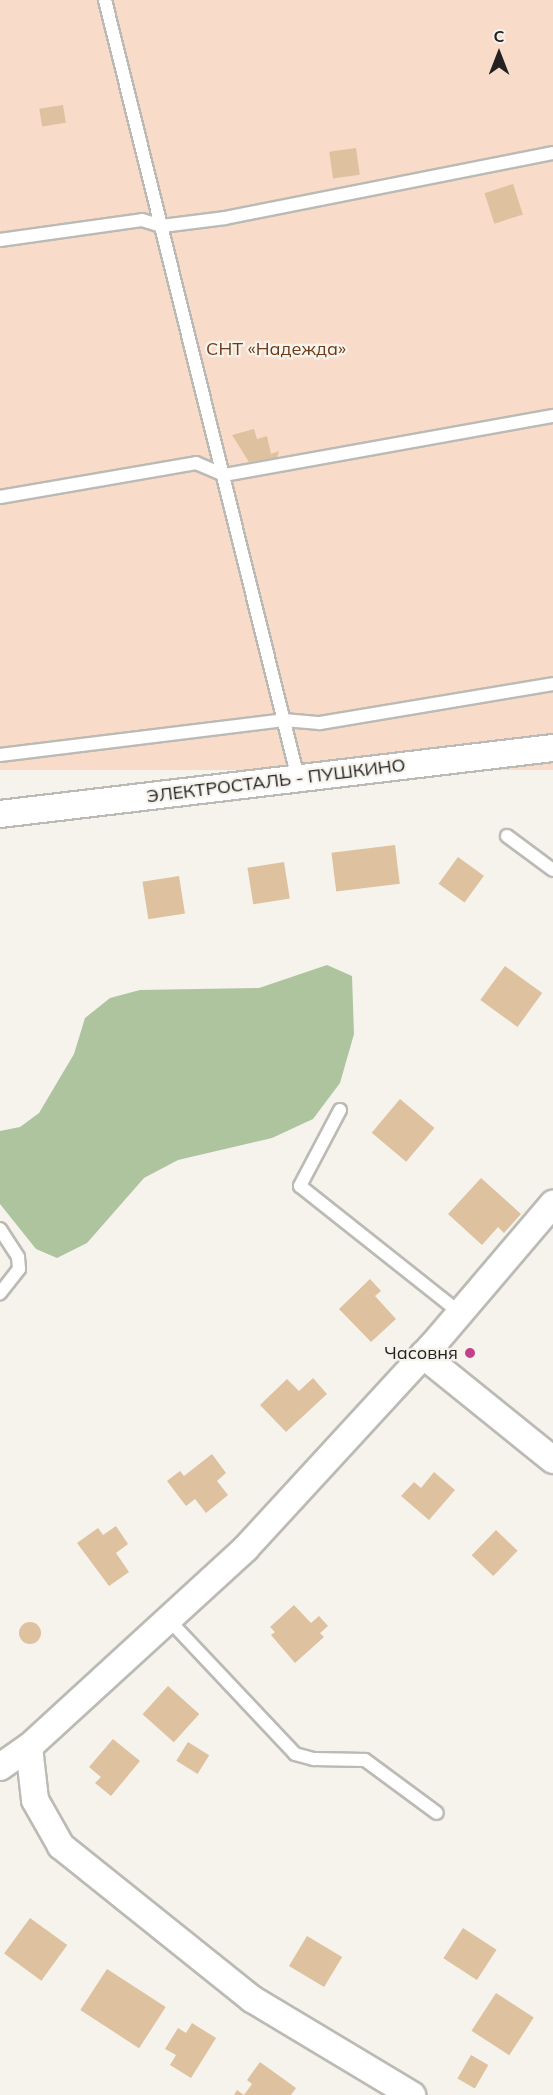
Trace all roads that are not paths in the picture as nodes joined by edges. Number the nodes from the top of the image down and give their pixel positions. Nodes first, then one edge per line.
1 (105, 0) edge
2 (553, 153) edge
3 (162, 226) junction
4 (0, 240) edge
5 (553, 416) edge
6 (224, 475) junction
7 (0, 496) edge
8 (553, 684) edge
9 (284, 720) junction
10 (553, 748) edge
11 (0, 755) edge
12 (298, 778) junction
13 (0, 814) edge
14 (507, 836) dead end
15 (553, 870) edge
16 (340, 1110) dead end
17 (553, 1204) edge
18 (0, 1229) edge
19 (0, 1293) edge
20 (460, 1313) junction
21 (423, 1355) junction
22 (553, 1460) edge
23 (168, 1619) junction
24 (29, 1747) junction
25 (0, 1767) edge
26 (437, 1813) dead end
27 (412, 2095) edge

1 - 3 lane
2 - 3 lane
3 - 4 lane
3 - 6 lane
5 - 6 lane
6 - 7 lane
6 - 9 lane
8 - 9 lane
9 - 11 lane
9 - 12 lane
10 - 12 street, ЭЛЕКТРОСТАЛЬ - ПУШКИНО
12 - 13 street, ЭЛЕКТРОСТАЛЬ - ПУШКИНО
14 - 15 lane
16 - 20 lane
17 - 20 street
18 - 19 lane
20 - 21 street
21 - 22 street
21 - 23 street
23 - 24 street
23 - 26 lane
24 - 25 street
24 - 27 street

